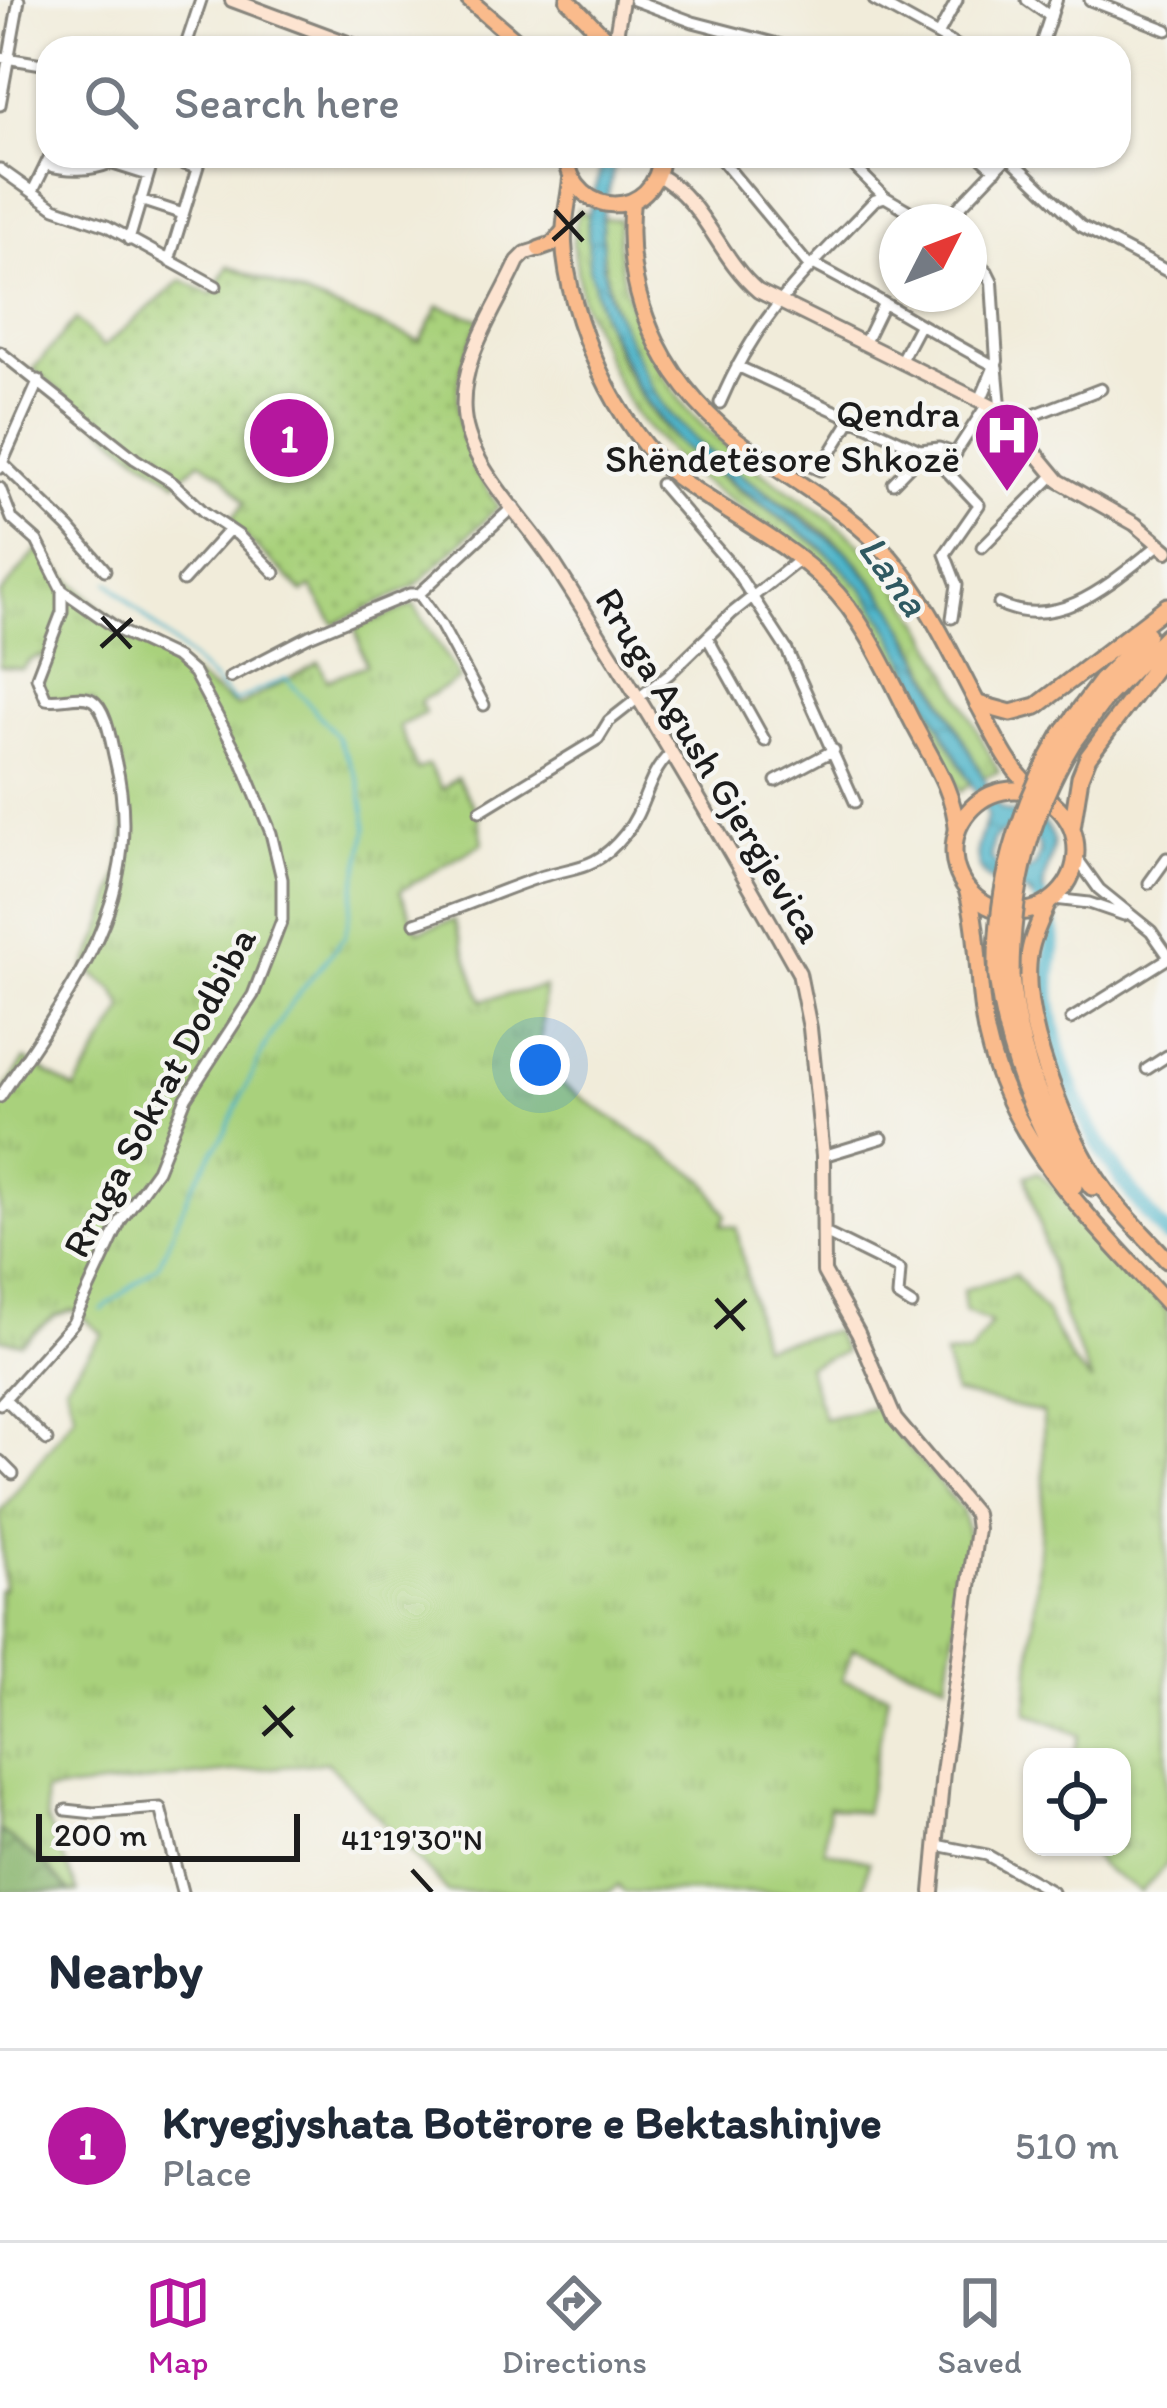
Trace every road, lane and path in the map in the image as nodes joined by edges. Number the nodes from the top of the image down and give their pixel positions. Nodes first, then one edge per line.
1 (19, 0) edge
2 (201, 0) edge
3 (232, 0) edge
4 (470, 0) edge
5 (568, 0) edge
6 (634, 0) edge
7 (874, 0) edge
8 (957, 0) edge
9 (1027, 0) edge
10 (1056, 0) edge
11 (1090, 0) edge
12 (620, 7) edge
13 (1051, 17) junction
14 (586, 18) junction
15 (1167, 30) edge
16 (939, 33) junction
17 (189, 36) edge
18 (310, 36) edge
19 (511, 36) edge
20 (605, 36) edge
21 (747, 36) edge
22 (943, 36) edge
23 (1044, 36) edge
24 (4, 58) edge
25 (36, 63) edge
26 (0, 105) edge
27 (45, 168) edge
28 (126, 168) edge
29 (151, 168) edge
30 (197, 168) edge
31 (569, 168) edge
32 (659, 168) edge
33 (728, 168) edge
34 (856, 168) edge
35 (994, 168) edge
36 (1021, 168) edge
37 (0, 169) edge
38 (996, 170) joint
39 (148, 175) junction
40 (658, 175) junction
41 (571, 179) junction
42 (33, 191) junction
43 (885, 197) junction
44 (140, 200) junction
45 (632, 201) junction
46 (897, 204) edge
47 (964, 204) edge
48 (183, 214) junction
49 (563, 232) junction
50 (129, 240) junction
51 (539, 250) junction
52 (169, 261) junction
53 (566, 265) junction
54 (811, 266) junction
55 (1167, 271) edge
56 (987, 272) edge
57 (217, 286) dead end
58 (777, 301) junction
59 (879, 301) edge
60 (880, 312) edge
61 (895, 312) edge
62 (919, 326) junction
63 (865, 342) junction
64 (0, 352) edge
65 (901, 360) junction
66 (736, 366) junction
67 (997, 367) junction
68 (39, 380) junction
69 (1101, 389) dead end
70 (720, 403) dead end
71 (990, 405) junction
72 (852, 418) junction
73 (1013, 423) junction
74 (924, 451) junction
75 (956, 454) junction
76 (797, 460) dead end
77 (2, 465) edge
78 (1053, 476) junction
79 (893, 482) dead end
80 (661, 484) dead end
81 (0, 488) edge
82 (514, 506) junction
83 (229, 530) junction
84 (982, 547) dead end
85 (1163, 548) edge
86 (799, 560) junction
87 (105, 570) dead end
88 (275, 573) dead end
89 (183, 581) dead end
90 (62, 590) junction
91 (419, 594) junction
92 (753, 596) junction
93 (999, 604) dead end
94 (1167, 606) edge
95 (1167, 616) edge
96 (952, 618) dead end
97 (1167, 635) edge
98 (707, 637) junction
99 (1167, 651) edge
100 (230, 677) dead end
101 (637, 700) junction
102 (978, 704) junction
103 (484, 706) dead end
104 (1068, 736) junction
105 (765, 741) dead end
106 (834, 750) junction
107 (670, 754) junction
108 (776, 781) dead end
109 (1040, 795) junction
110 (855, 802) dead end
111 (479, 811) dead end
112 (1072, 828) junction
113 (957, 832) junction
114 (1076, 857) junction
115 (1167, 858) edge
116 (1149, 883) dead end
117 (967, 889) junction
118 (1044, 908) junction
119 (1135, 920) junction
120 (415, 923) dead end
121 (1167, 957) edge
122 (1004, 976) junction
123 (1071, 1019) dead end
124 (1167, 1056) edge
125 (1147, 1069) dead end
126 (0, 1097) edge
127 (882, 1138) dead end
128 (823, 1156) junction
129 (823, 1232) junction
130 (1167, 1260) edge
131 (1167, 1270) edge
132 (1167, 1300) edge
133 (912, 1305) dead end
134 (3, 1402) edge
135 (47, 1440) dead end
136 (0, 1461) edge
137 (13, 1474) dead end
138 (66, 1810) dead end
139 (937, 1845) junction
140 (182, 1892) edge
141 (932, 1892) edge
142 (1052, 1892) edge

1 - 24 street
2 - 17 street
3 - 18 main road
4 - 19 main road
5 - 14 main road
6 - 21 street
7 - 16 street
8 - 16 street
9 - 13 street
10 - 13 street
11 - 15 street
12 - 14 main road
13 - 23 street
14 - 20 main road
16 - 22 street
24 - 25 street
24 - 26 street
27 - 42 street
28 - 39 street
29 - 39 street
30 - 48 street
31 - 41 main road
32 - 40 main road
33 - 54 street
34 - 43 street
35 - 38 street
36 - 55 street
37 - 42 street
38 - 47 street
39 - 44 street
40 - 45 main road
40 - 58 main road
41 - 45 main road
41 - 49 main road
42 - 50 street
43 - 46 street
43 - 54 street
44 - 48 street
44 - 50 street
45 - 102 main road
48 - 52 street
49 - 51 main road
49 - 53 main road
50 - 52 street
51 - 53 main road
51 - 82 main road, Rruga Agush Gjergjevica
52 - 57 street
53 - 86 main road
54 - 58 street
54 - 59 street
56 - 67 street
58 - 63 main road
58 - 66 street
60 - 63 street
61 - 62 street
62 - 65 street
62 - 67 street
63 - 65 main road
64 - 68 street
65 - 71 main road
66 - 70 street
66 - 72 street
67 - 71 street
67 - 71 street
68 - 77 street
68 - 83 street
69 - 73 street
71 - 73 main road
71 - 75 street
72 - 74 street
72 - 76 street
73 - 78 main road
74 - 75 street
74 - 79 street
75 - 96 street
77 - 87 street
78 - 84 street
78 - 85 main road
80 - 92 street
81 - 90 street
82 - 91 street
82 - 101 main road, Rruga Agush Gjergjevica
83 - 88 street
83 - 89 street
85 - 93 street
86 - 92 street
86 - 113 main road
90 - 126 street
90 - 134 street, Rruga Sokrat Dodbiba
91 - 100 street
91 - 103 street
92 - 98 street
92 - 106 street
94 - 102 highway
95 - 104 highway
97 - 104 highway
98 - 101 street
98 - 105 street
99 - 112 highway
101 - 107 main road, Rruga Agush Gjergjevica
101 - 111 street
102 - 109 main road
104 - 122 highway, bridge
106 - 108 street
106 - 110 street
107 - 120 street
107 - 128 main road, Rruga Agush Gjergjevica
109 - 112 highway
109 - 113 highway
112 - 114 highway
113 - 117 highway
114 - 118 highway
114 - 119 street
115 - 116 street
117 - 118 highway
117 - 132 highway
118 - 119 street
118 - 130 highway
119 - 121 street
121 - 123 street
122 - 131 highway
122 - 132 highway
124 - 125 street
127 - 128 street
128 - 129 main road, Rruga Agush Gjergjevica
129 - 133 street
129 - 139 main road, Rruga Agush Gjergjevica
134 - 135 street, Rruga Sokrat Dodbiba
136 - 137 street
138 - 140 street
139 - 141 main road, Rruga Agush Gjergjevica
139 - 142 street

